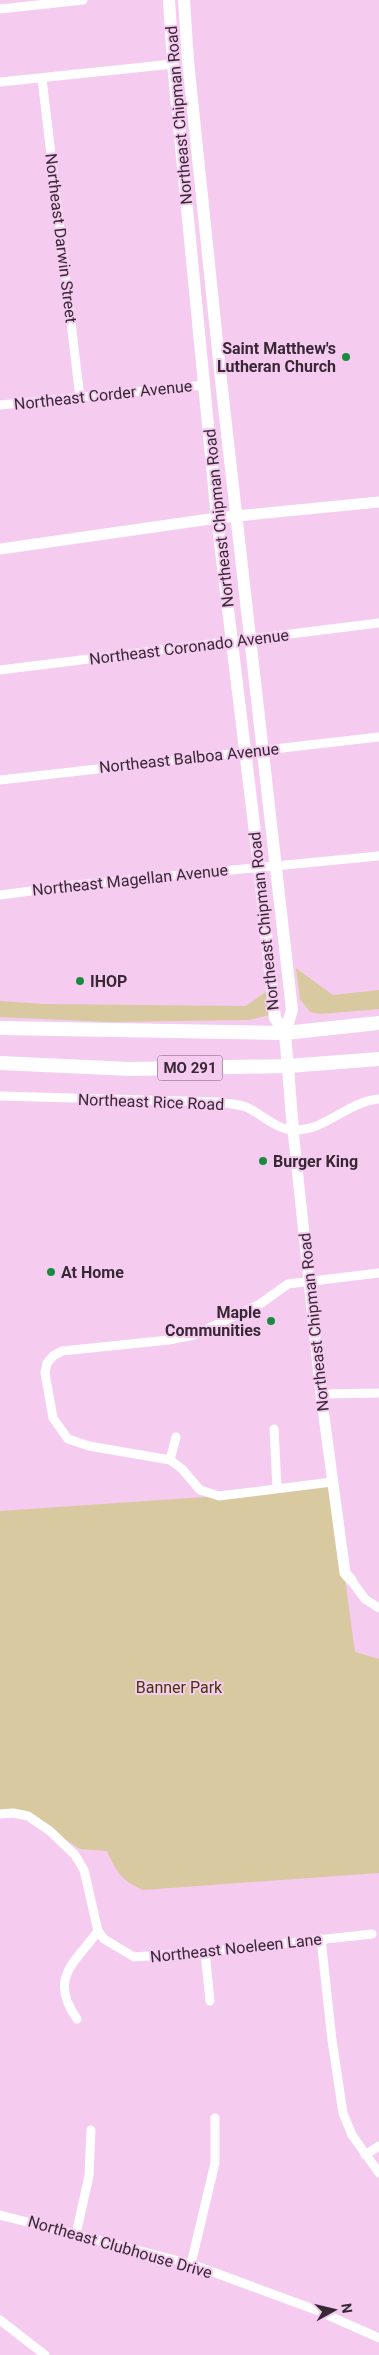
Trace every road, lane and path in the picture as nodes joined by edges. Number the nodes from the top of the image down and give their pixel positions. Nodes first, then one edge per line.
1 (83, 0) edge
2 (169, 0) edge
3 (184, 0) edge
4 (0, 9) edge
5 (173, 64) junction
6 (42, 79) junction
7 (0, 82) edge
8 (193, 269) junction
9 (221, 382) junction
10 (205, 385) junction
11 (80, 398) junction
12 (0, 405) edge
13 (379, 502) edge
14 (236, 516) junction
15 (217, 518) junction
16 (0, 549) edge
17 (379, 623) edge
18 (248, 638) junction
19 (232, 640) junction
20 (0, 670) edge
21 (379, 738) edge
22 (261, 750) junction
23 (245, 751) junction
24 (0, 780) edge
25 (379, 856) edge
26 (275, 865) junction
27 (259, 866) junction
28 (0, 895) edge
29 (283, 937) junction
30 (267, 940) junction
31 (379, 1023) edge
32 (0, 1028) edge
33 (285, 1032) junction
34 (379, 1059) edge
35 (0, 1063) edge
36 (288, 1066) junction
37 (0, 1096) edge
38 (379, 1099) edge
39 (293, 1130) junction
40 (379, 1273) edge
41 (309, 1280) junction
42 (379, 1393) edge
43 (321, 1394) junction
44 (274, 1429) dead end
45 (176, 1437) dead end
46 (170, 1460) junction
47 (332, 1482) junction
48 (277, 1488) junction
49 (351, 1580) joint
50 (379, 1608) edge
51 (0, 1814) edge
52 (98, 1931) junction
53 (372, 1934) dead end
54 (321, 1939) junction
55 (206, 1952) junction
56 (210, 2001) dead end
57 (77, 2019) dead end
58 (215, 2118) dead end
59 (91, 2130) dead end
60 (379, 2146) edge
61 (365, 2155) junction
62 (379, 2173) edge
63 (0, 2215) edge
64 (76, 2234) junction
65 (191, 2264) junction
66 (0, 2320) edge
67 (379, 2338) edge
68 (44, 2355) edge

1 - 4 street
2 - 5 main road, Northeast Chipman Road
3 - 9 main road, Northeast Chipman Road
5 - 6 street
5 - 8 main road, Northeast Chipman Road
6 - 7 street
6 - 11 street, Northeast Darwin Street
8 - 9 main road
8 - 10 main road, Northeast Chipman Road
9 - 14 main road, Northeast Chipman Road
10 - 11 street, Northeast Corder Avenue
10 - 15 main road, Northeast Chipman Road
11 - 12 street, Northeast Corder Avenue
13 - 14 street
14 - 15 street
14 - 18 main road, Northeast Chipman Road
15 - 16 street
15 - 19 main road, Northeast Chipman Road
17 - 18 street, Northeast Coronado Avenue
18 - 19 street, Northeast Coronado Avenue
18 - 22 main road, Northeast Chipman Road
19 - 20 street, Northeast Coronado Avenue
19 - 23 main road, Northeast Chipman Road
21 - 22 street, Northeast Balboa Avenue
22 - 23 street, Northeast Balboa Avenue
22 - 26 main road, Northeast Chipman Road
23 - 24 street, Northeast Balboa Avenue
23 - 27 main road, Northeast Chipman Road
25 - 26 street, Northeast Magellan Avenue
26 - 27 street, Northeast Magellan Avenue
26 - 29 main road, Northeast Chipman Road
27 - 28 street, Northeast Magellan Avenue
27 - 30 main road, Northeast Chipman Road
29 - 30 main road
29 - 33 main road, Northeast Chipman Road
30 - 33 main road, Northeast Chipman Road
31 - 33 main road, MO 291
32 - 33 main road, MO 291
33 - 36 main road, Northeast Chipman Road
34 - 36 main road, MO 291
35 - 36 main road, MO 291
36 - 39 main road, Northeast Chipman Road
37 - 39 street, Northeast Rice Road
38 - 39 street
39 - 41 street, Northeast Chipman Road
40 - 41 street
41 - 43 street, Northeast Chipman Road
41 - 46 street
42 - 43 street
43 - 47 street, Northeast Chipman Road
44 - 48 street
45 - 46 street
46 - 48 street
47 - 48 street
47 - 49 street, Northeast Chipman Road
49 - 50 street
51 - 52 street
52 - 55 street, Northeast Noeleen Lane
52 - 57 street
53 - 54 street, Northeast Noeleen Lane
54 - 55 street, Northeast Noeleen Lane
54 - 61 street
55 - 56 street
58 - 65 street
59 - 64 street
60 - 61 street
61 - 62 street
63 - 64 street, Northeast Clubhouse Drive
64 - 65 street, Northeast Clubhouse Drive
65 - 67 street, Northeast Clubhouse Drive
66 - 68 street

